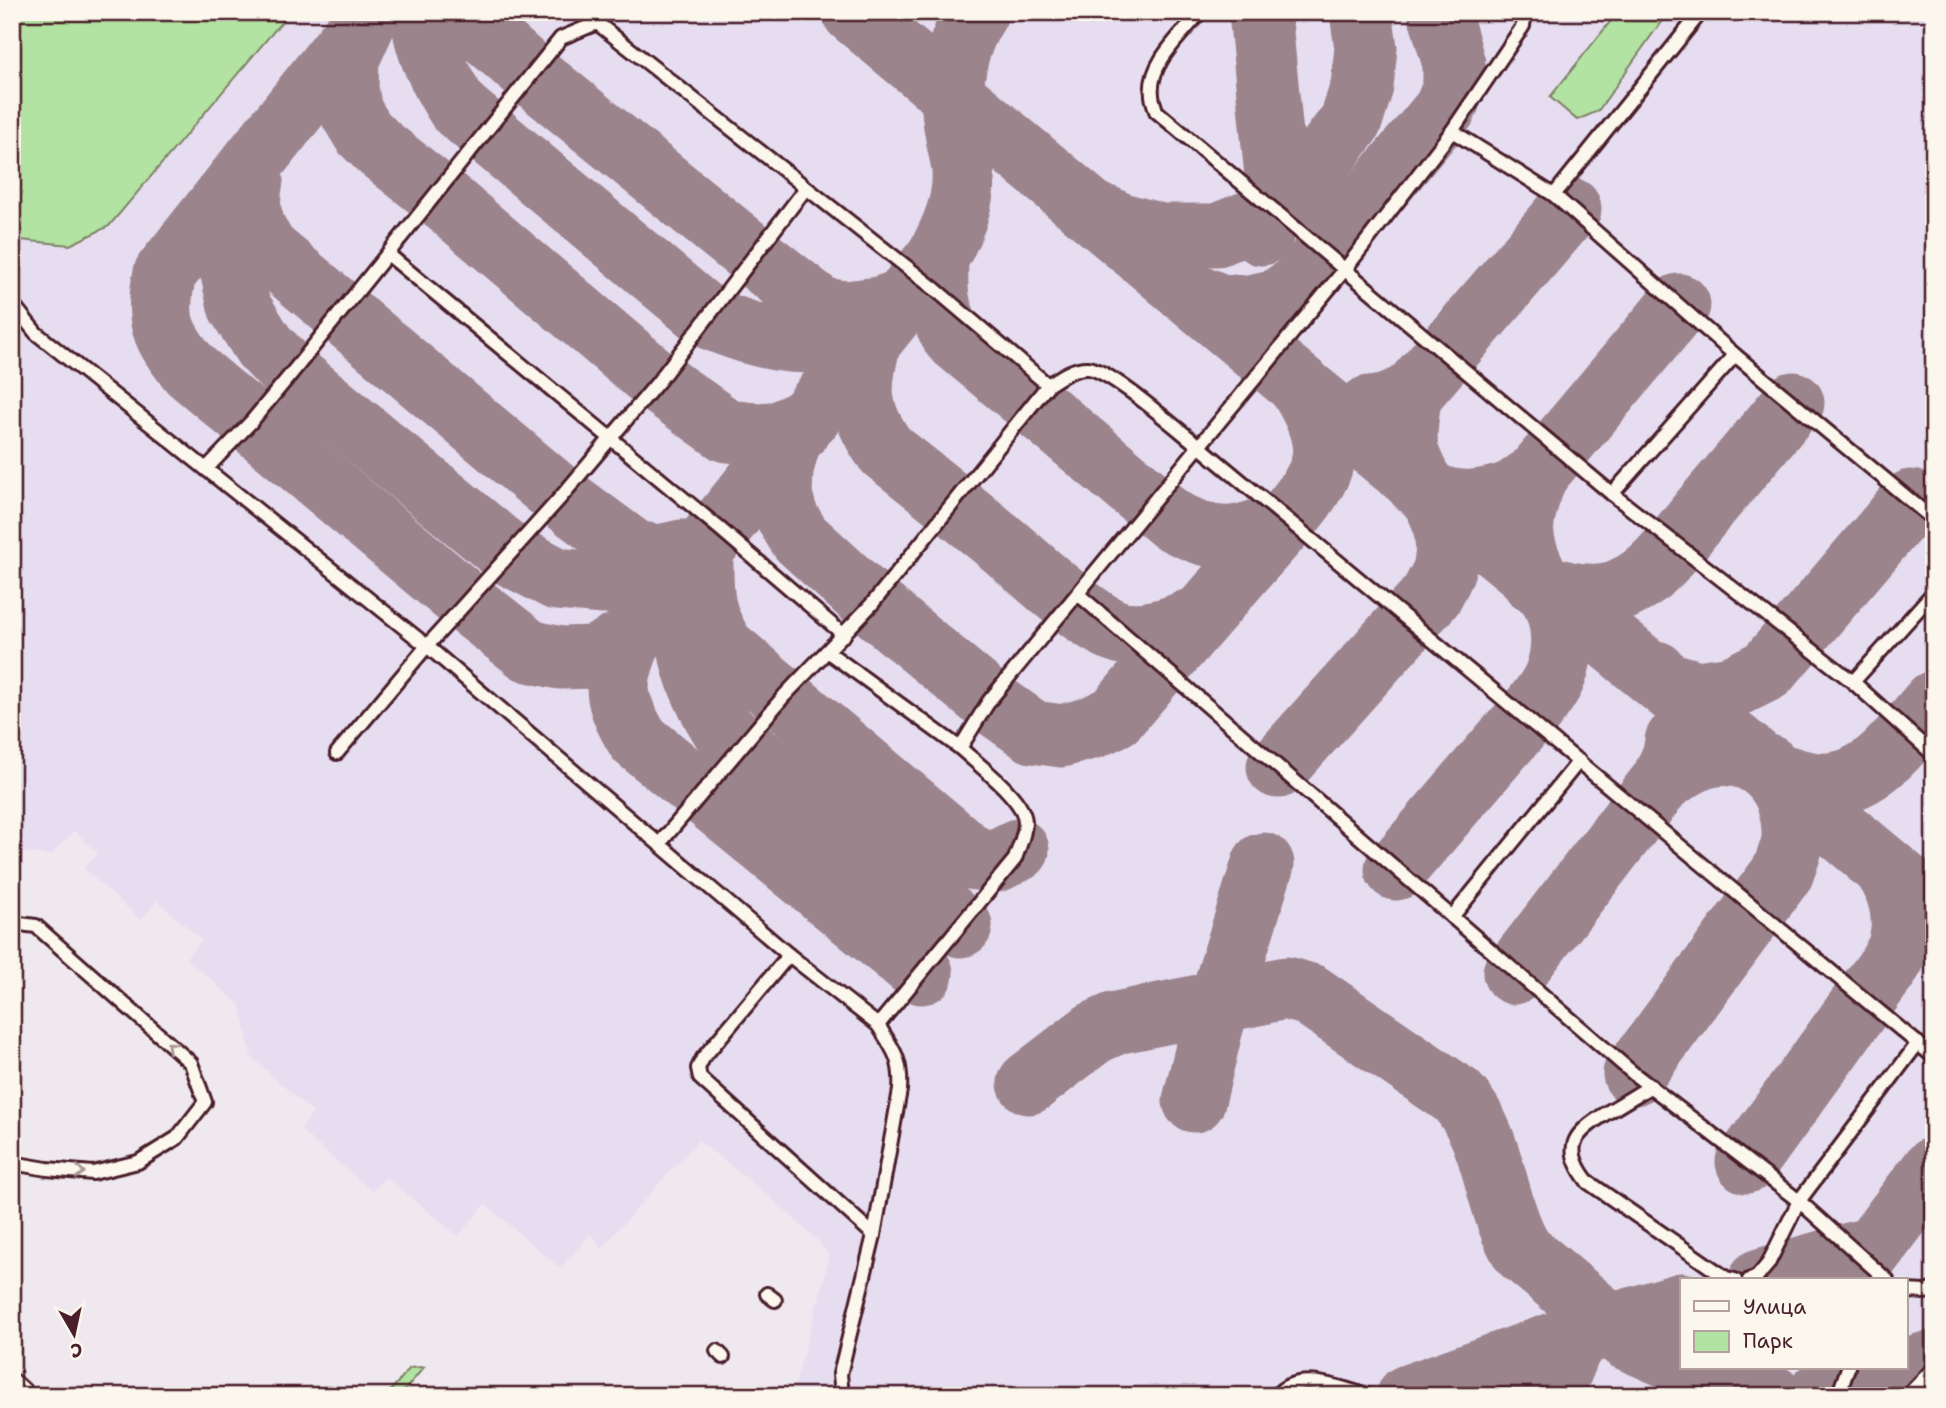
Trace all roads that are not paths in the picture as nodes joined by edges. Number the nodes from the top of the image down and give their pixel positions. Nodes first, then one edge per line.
1 (1200, 12) edge
2 (1525, 12) edge
3 (1700, 12) edge
4 (1452, 131) junction
5 (806, 188) junction
6 (1554, 195) junction
7 (388, 255) junction
8 (1346, 268) junction
9 (12, 303) edge
10 (1735, 355) junction
11 (1048, 385) junction
12 (609, 438) junction
13 (1200, 447) junction
14 (206, 469) junction
15 (1612, 494) junction
16 (1934, 520) edge
17 (1934, 592) edge
18 (1078, 594) junction
19 (844, 635) junction
20 (426, 646) junction
21 (828, 652) junction
22 (1853, 682) junction
23 (960, 748) junction
24 (337, 753) dead end
25 (1934, 755) edge
26 (1579, 761) junction
27 (660, 843) junction
28 (1452, 918) junction
29 (12, 923) edge
30 (789, 956) junction
31 (878, 1025) junction
32 (1918, 1043) junction
33 (1934, 1056) edge
34 (1651, 1086) junction
35 (12, 1163) edge
36 (1799, 1201) junction
37 (874, 1234) junction
38 (1726, 1278) edge
39 (1754, 1278) edge
40 (1885, 1278) edge
41 (1934, 1289) edge
42 (1908, 1291) edge
43 (1934, 1368) edge
44 (1847, 1370) edge
45 (12, 1386) edge
46 (23, 1396) edge
47 (842, 1396) edge
48 (1276, 1396) edge
49 (1369, 1396) edge
50 (1838, 1396) edge
51 (1907, 1396) edge

1 - 8 lane
2 - 4 lane
3 - 6 lane
4 - 6 lane
4 - 8 lane
5 - 7 lane
5 - 11 lane
5 - 12 lane
6 - 10 lane
7 - 12 lane
7 - 14 lane
8 - 13 lane
8 - 15 lane
9 - 14 lane
10 - 15 lane
10 - 16 lane
11 - 13 lane
11 - 19 lane
12 - 19 lane
12 - 20 lane
13 - 18 lane
13 - 26 lane
14 - 20 lane
15 - 22 lane
17 - 22 lane
18 - 23 lane
18 - 28 lane
19 - 21 lane
20 - 24 lane
20 - 27 lane
21 - 23 lane
21 - 27 lane
22 - 25 lane
23 - 31 lane
26 - 28 lane
26 - 32 lane
27 - 30 lane
28 - 34 lane
35 -> 29 lane
30 - 31 lane
30 - 37 lane
31 - 37 lane
32 - 33 lane
32 - 36 lane
34 - 36 lane
34 - 38 lane
36 - 39 lane
36 - 40 lane
37 - 47 lane
41 - 42 lane
43 - 51 lane
44 - 50 lane
45 - 46 street
48 - 49 lane

